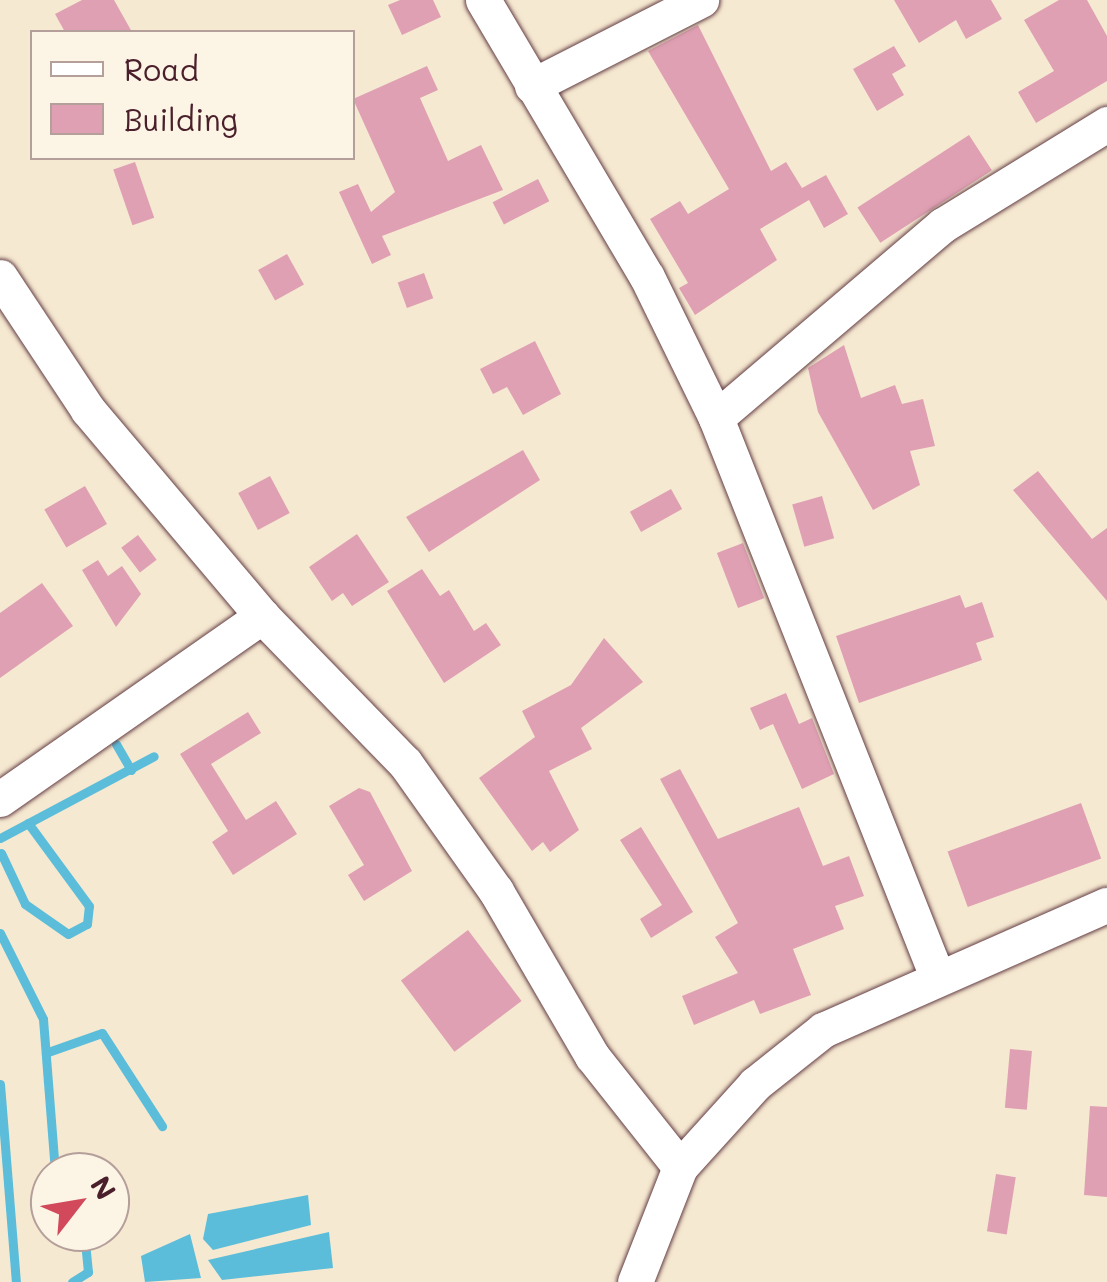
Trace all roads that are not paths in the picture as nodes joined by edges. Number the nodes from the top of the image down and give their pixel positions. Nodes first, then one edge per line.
1 (483, 0) edge
2 (701, 0) edge
3 (532, 86) junction
4 (1107, 124) edge
5 (0, 276) edge
6 (716, 418) junction
7 (262, 616) junction
8 (0, 799) edge
9 (1107, 905) edge
10 (936, 974) junction
11 (680, 1167) junction
12 (635, 1282) edge

1 - 3 street
2 - 3 street
3 - 6 street
4 - 6 street
5 - 7 street
6 - 10 street
7 - 8 street
7 - 11 street
9 - 10 street
10 - 11 street
11 - 12 street

